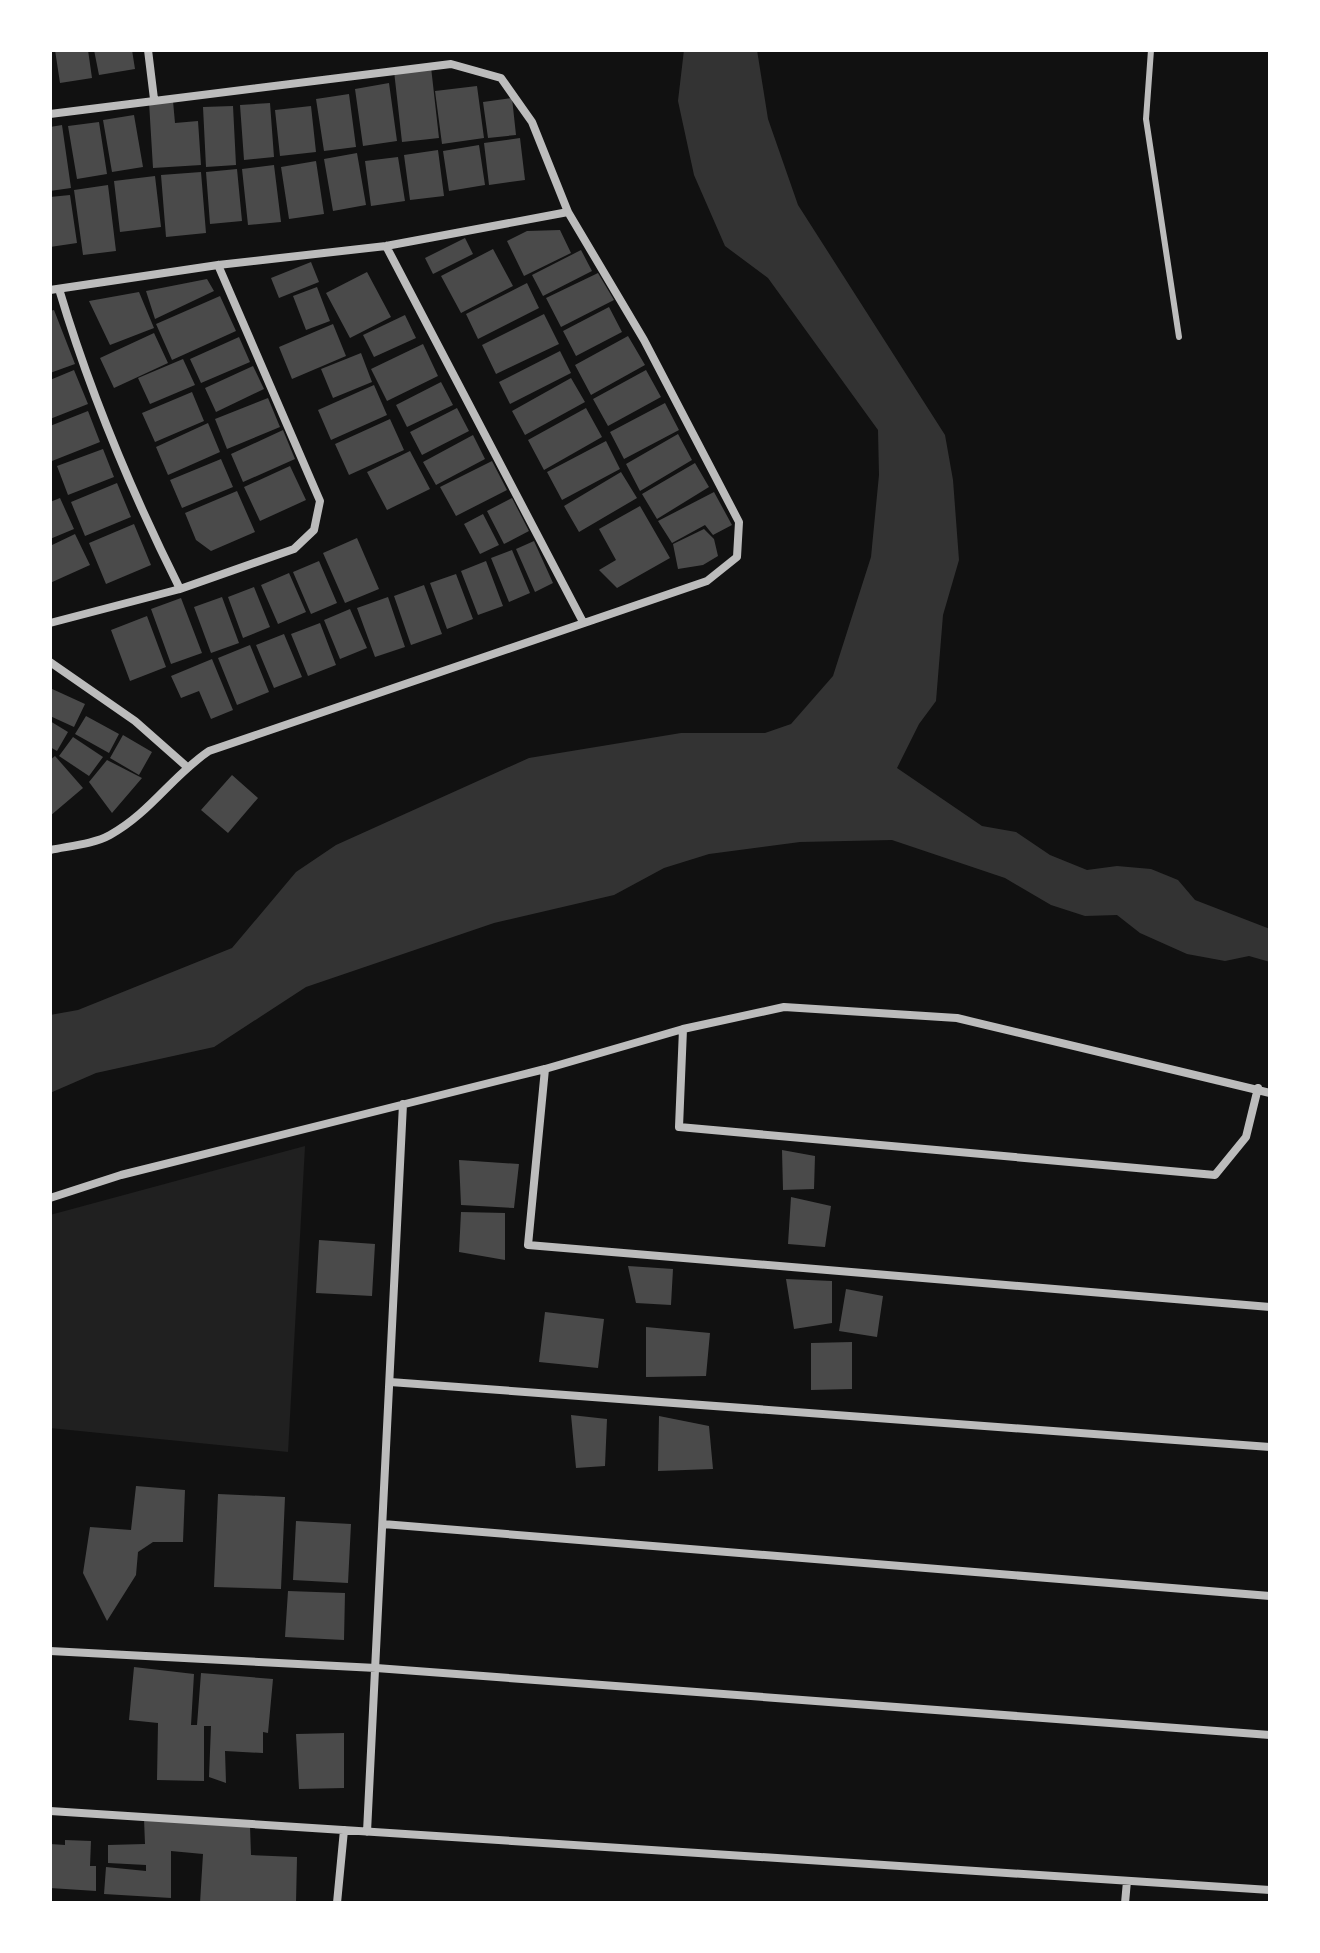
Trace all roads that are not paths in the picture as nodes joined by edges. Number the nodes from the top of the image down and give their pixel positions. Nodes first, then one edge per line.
1 (148, 50) edge
2 (1151, 50) edge
3 (154, 99) junction
4 (50, 114) edge
5 (568, 212) junction
6 (386, 246) junction
7 (218, 265) junction
8 (54, 290) edge
9 (1179, 337) dead end
10 (180, 589) junction
11 (583, 622) junction
12 (50, 623) edge
13 (50, 662) edge
14 (186, 766) junction
15 (50, 850) edge
16 (683, 1029) junction
17 (545, 1069) junction
18 (1258, 1088) junction
19 (1270, 1093) edge
20 (403, 1104) junction
21 (50, 1198) edge
22 (1270, 1307) edge
23 (390, 1382) junction
24 (1270, 1447) edge
25 (383, 1524) junction
26 (1270, 1596) edge
27 (50, 1651) edge
28 (376, 1668) junction
29 (1270, 1735) edge
30 (50, 1811) edge
31 (344, 1830) junction
32 (367, 1832) junction
33 (1127, 1881) junction
34 (1270, 1890) edge
35 (337, 1903) edge
36 (1125, 1903) edge

1 - 3 street
2 - 9 lane
3 - 4 street
3 - 5 street
5 - 6 street
5 - 11 street
6 - 7 street
6 - 11 street
7 - 8 street
7 - 10 street
8 - 10 street
10 - 12 street
11 - 14 street
13 - 14 street
14 - 15 street
16 - 17 street
16 - 18 street
16 - 18 street
17 - 20 street
17 - 22 street
18 - 19 street
20 - 21 street
20 - 23 street
23 - 24 street
23 - 25 street
25 - 26 street
25 - 28 street
27 - 28 street
28 - 29 street
28 - 32 street
30 - 31 street
31 - 32 street
31 - 35 street
32 - 33 street
33 - 34 street
33 - 36 street

